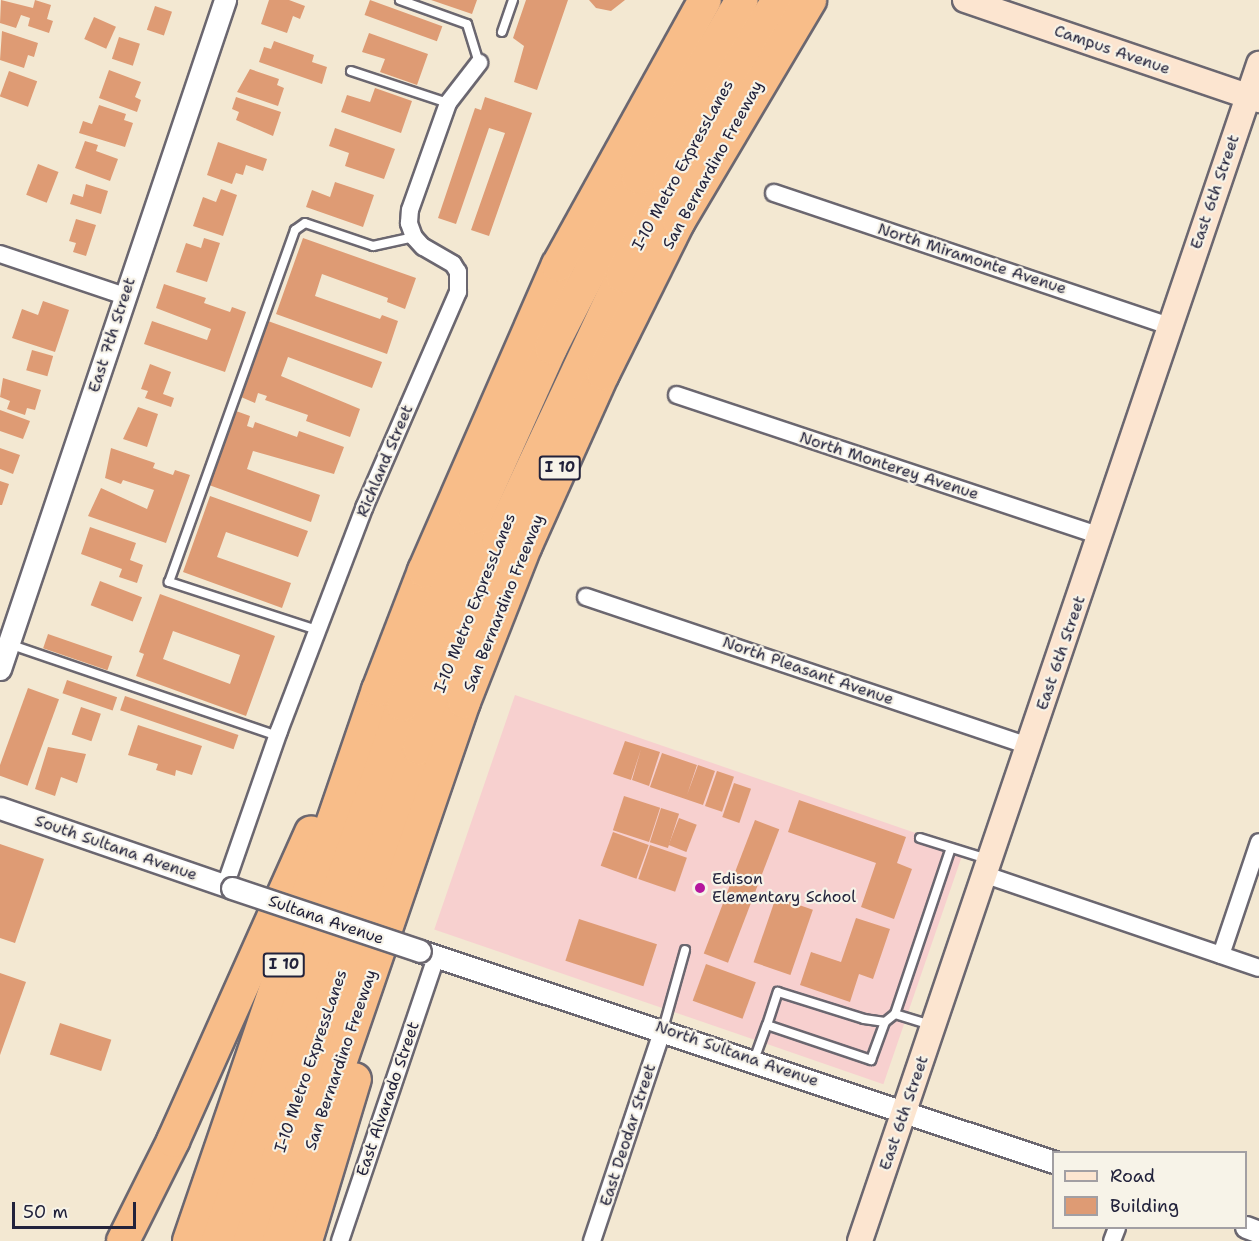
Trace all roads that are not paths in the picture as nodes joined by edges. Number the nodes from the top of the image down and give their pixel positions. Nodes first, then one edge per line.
1 (225, 0) edge
2 (400, 0) edge
3 (513, 0) edge
4 (705, 0) edge
5 (742, 0) edge
6 (778, 0) edge
7 (810, 0) edge
8 (965, 0) edge
9 (1009, 7) edge
10 (502, 32) dead end
11 (479, 63) joint
12 (1259, 64) edge
13 (351, 71) dead end
14 (1253, 98) edge
15 (448, 103) junction
16 (774, 193) dead end
17 (414, 237) junction
18 (0, 254) edge
19 (125, 296) junction
20 (1170, 326) junction
21 (677, 395) dead end
22 (1100, 536) junction
23 (586, 597) dead end
24 (317, 630) junction
25 (9, 644) junction
26 (0, 669) edge
27 (378, 690) junction
28 (277, 736) junction
29 (1029, 746) junction
30 (0, 808) edge
31 (920, 838) dead end
32 (1259, 842) edge
33 (951, 848) junction
34 (988, 868) junction
35 (229, 887) junction
36 (685, 950) dead end
37 (428, 954) junction
38 (1221, 955) junction
39 (373, 965) junction
40 (1259, 968) edge
41 (895, 1014) junction
42 (885, 1022) junction
43 (767, 1025) junction
44 (933, 1026) junction
45 (663, 1029) junction
46 (754, 1060) junction
47 (904, 1111) junction
48 (1052, 1162) edge
49 (123, 1241) edge
50 (189, 1241) edge
51 (219, 1241) edge
52 (250, 1241) edge
53 (279, 1241) edge
54 (306, 1241) edge
55 (340, 1241) edge
56 (592, 1241) edge
57 (860, 1241) edge

1 - 19 street, East 7th Street
2 - 11 lane
3 - 10 lane
4 - 27 highway, I 10
5 - 51 highway, I-10 Metro ExpressLanes
6 - 52 highway, I-10 Metro ExpressLanes
7 - 39 highway, San Bernardino Freeway / I 10
8 - 9 main road, Campus Avenue
9 - 14 main road, Campus Avenue
11 - 15 street
12 - 14 main road, East 6th Street
13 - 15 lane
14 - 20 main road, East 6th Street
15 - 17 street
16 - 20 street, North Miramonte Avenue
17 - 24 street, Richland Street
17 - 24 lane
18 - 19 street
19 - 25 street, East 7th Street
20 - 22 main road, East 6th Street
21 - 22 street, North Monterey Avenue
22 - 29 main road, East 6th Street
23 - 29 street, North Pleasant Avenue
24 - 28 street, Richland Street
25 - 26 street, East 7th Street
25 - 28 lane
27 - 49 highway
27 - 50 highway, I 10
28 - 35 street, Richland Street
29 - 34 main road, East 6th Street
30 - 35 street, South Sultana Avenue
31 - 33 lane
32 - 38 street
33 - 34 lane
33 - 41 lane
34 - 38 street
34 - 44 main road, East 6th Street
35 - 37 street, Sultana Avenue, bridge
36 - 45 lane
37 - 45 street, North Sultana Avenue
37 - 55 street, East Alvarado Street
38 - 40 street
39 - 53 highway, San Bernardino Freeway / I 10
39 - 54 highway
41 - 42 lane
41 - 44 lane
42 - 43 lane
42 - 43 lane
43 - 46 lane
44 - 47 main road, East 6th Street
45 - 46 street, North Sultana Avenue
45 - 56 street, East Deodar Street
46 - 47 street, North Sultana Avenue
47 - 48 street, North Sultana Avenue
47 - 57 main road, East 6th Street

